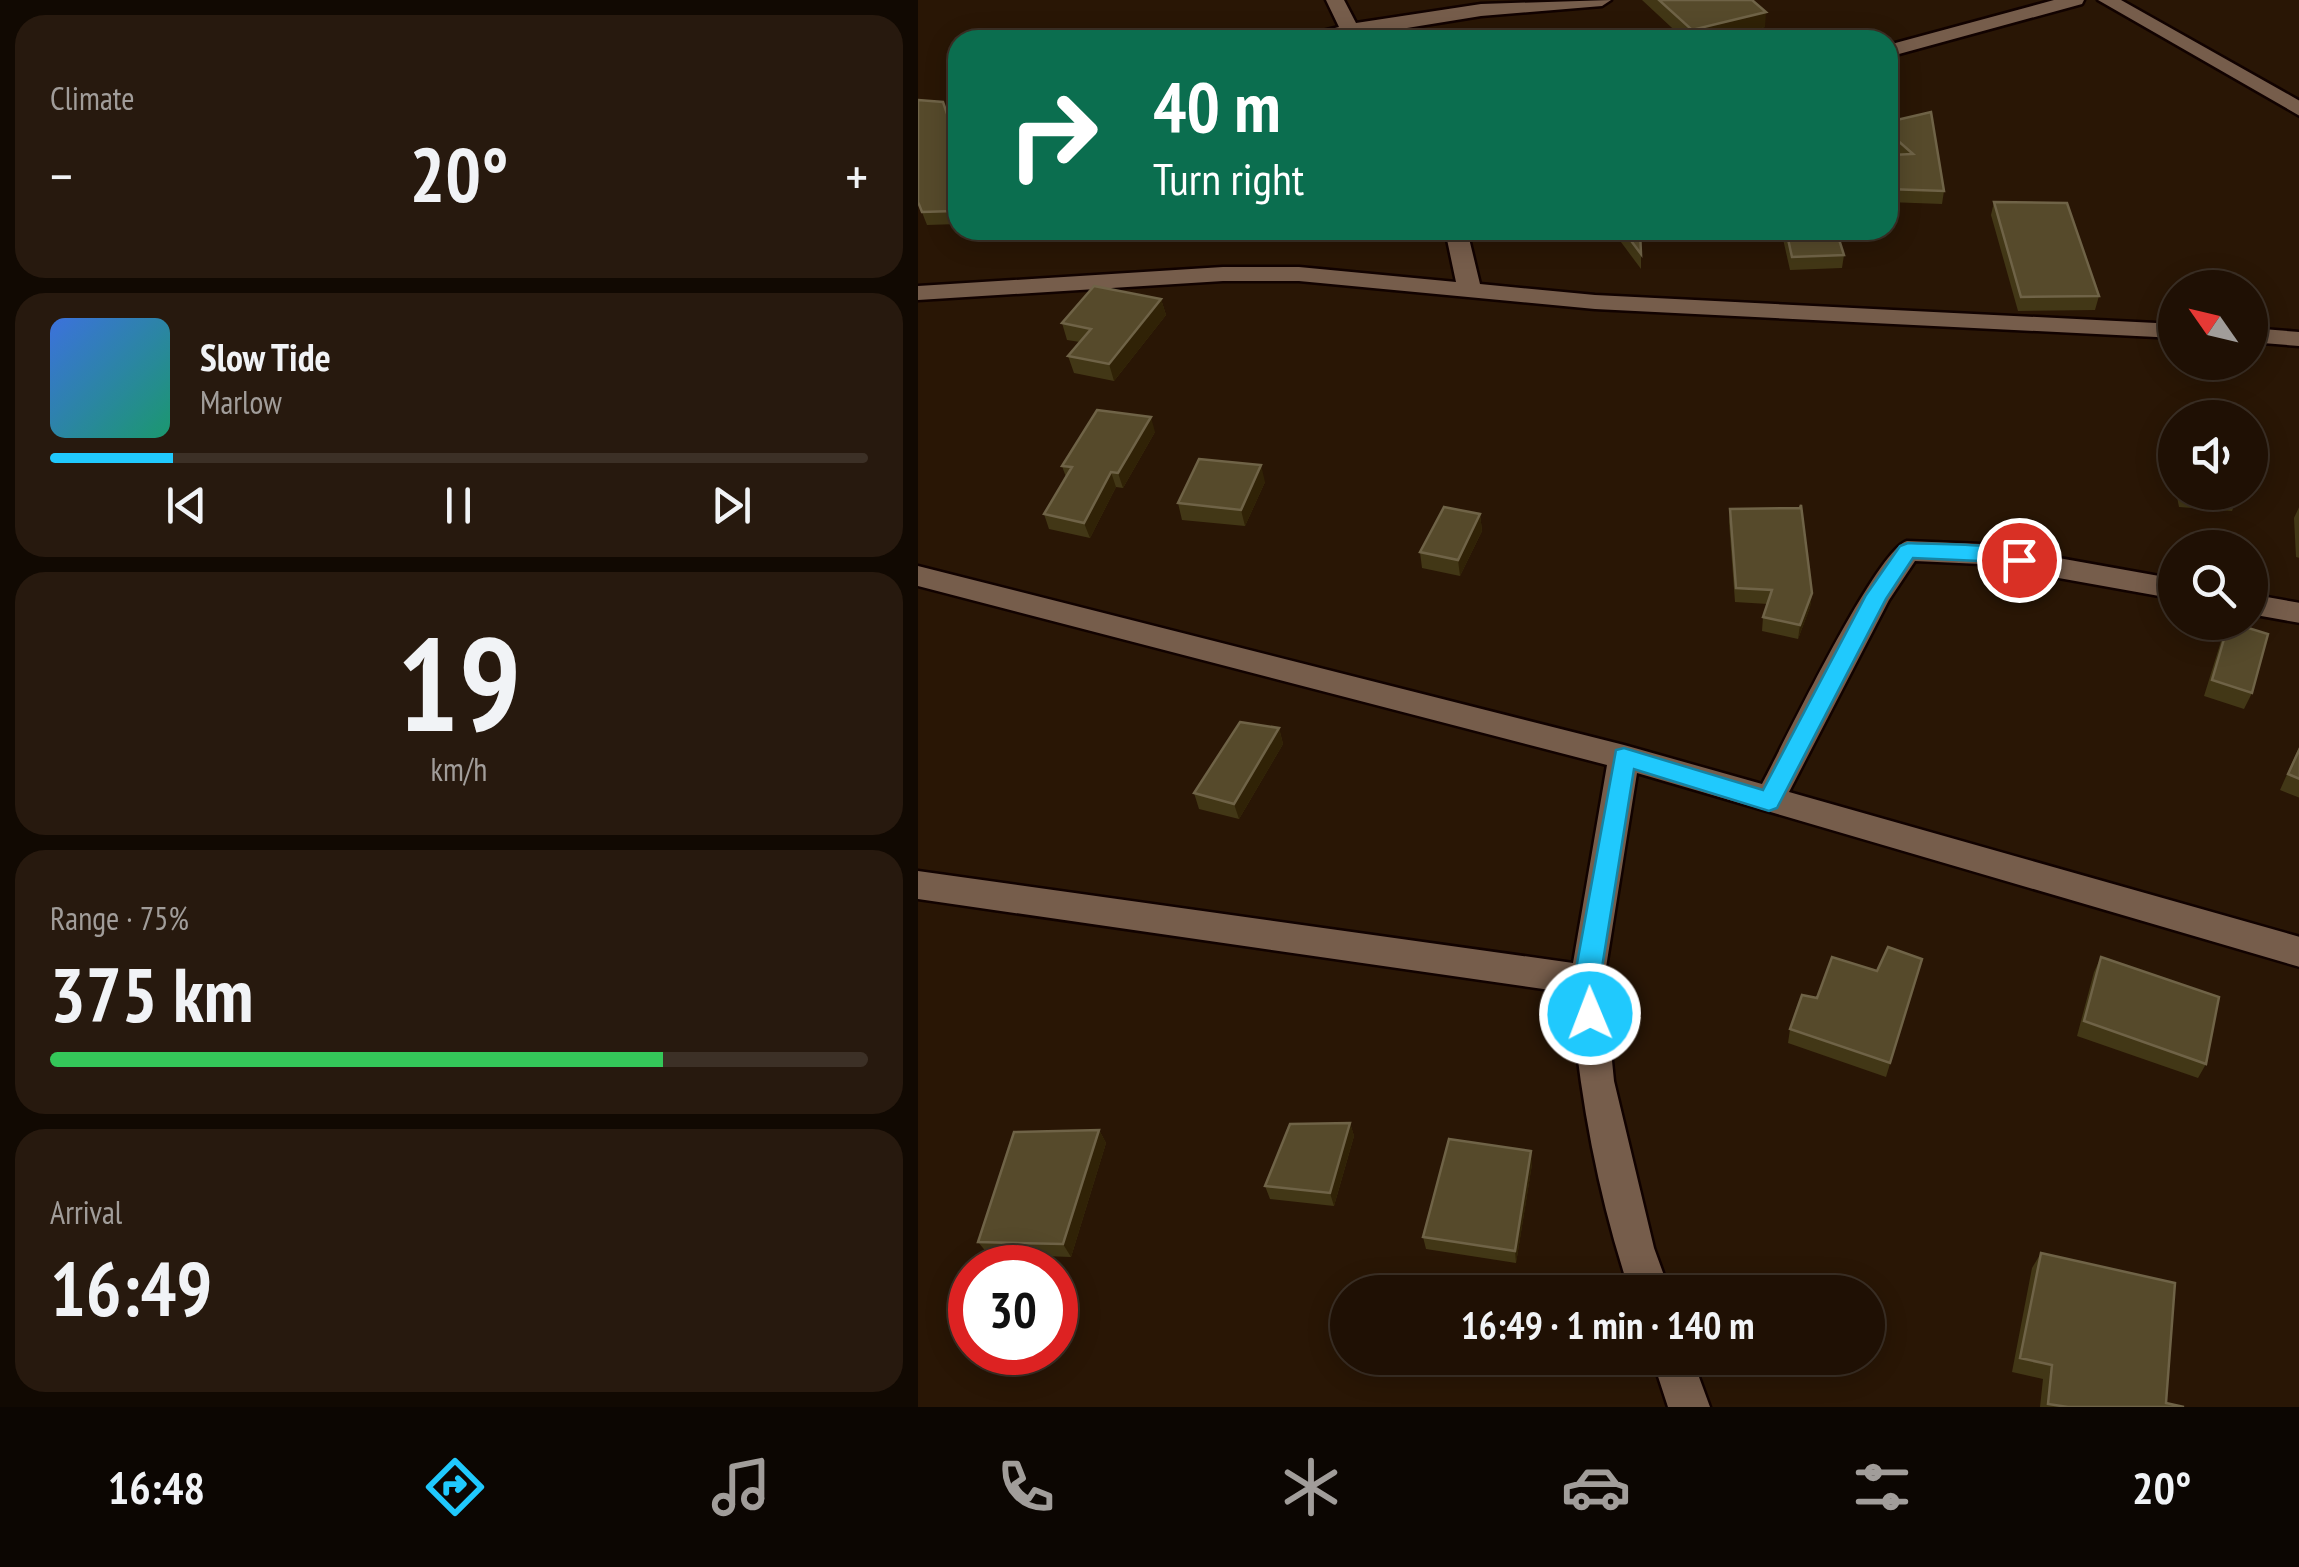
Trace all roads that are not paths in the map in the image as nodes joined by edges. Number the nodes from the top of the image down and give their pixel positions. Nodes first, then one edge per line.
1 (1336, 0) edge
2 (1602, 0) edge
3 (2075, 0) edge
4 (2107, 0) edge
5 (1350, 30) joint
6 (1898, 48) edge
7 (2300, 110) edge
8 (1458, 240) edge
9 (1468, 290) junction
10 (918, 293) edge
11 (2158, 330) edge
12 (2268, 336) edge
13 (2300, 339) edge
14 (918, 576) edge
15 (2158, 586) edge
16 (2268, 607) edge
17 (2300, 613) edge
18 (1624, 757) junction
19 (1769, 801) junction
20 (918, 885) edge
21 (2300, 952) edge
22 (1587, 980) junction
23 (1644, 1275) edge
24 (1678, 1375) edge
25 (1688, 1407) edge

1 - 5 street
2 - 5 street
3 - 6 street
4 - 7 street
8 - 9 street
9 - 10 street
9 - 11 street
12 - 13 street
14 - 18 street
15 - 19 street
16 - 17 street
18 - 19 street
18 - 22 street
19 - 21 street
20 - 22 street
22 - 23 street
24 - 25 street

